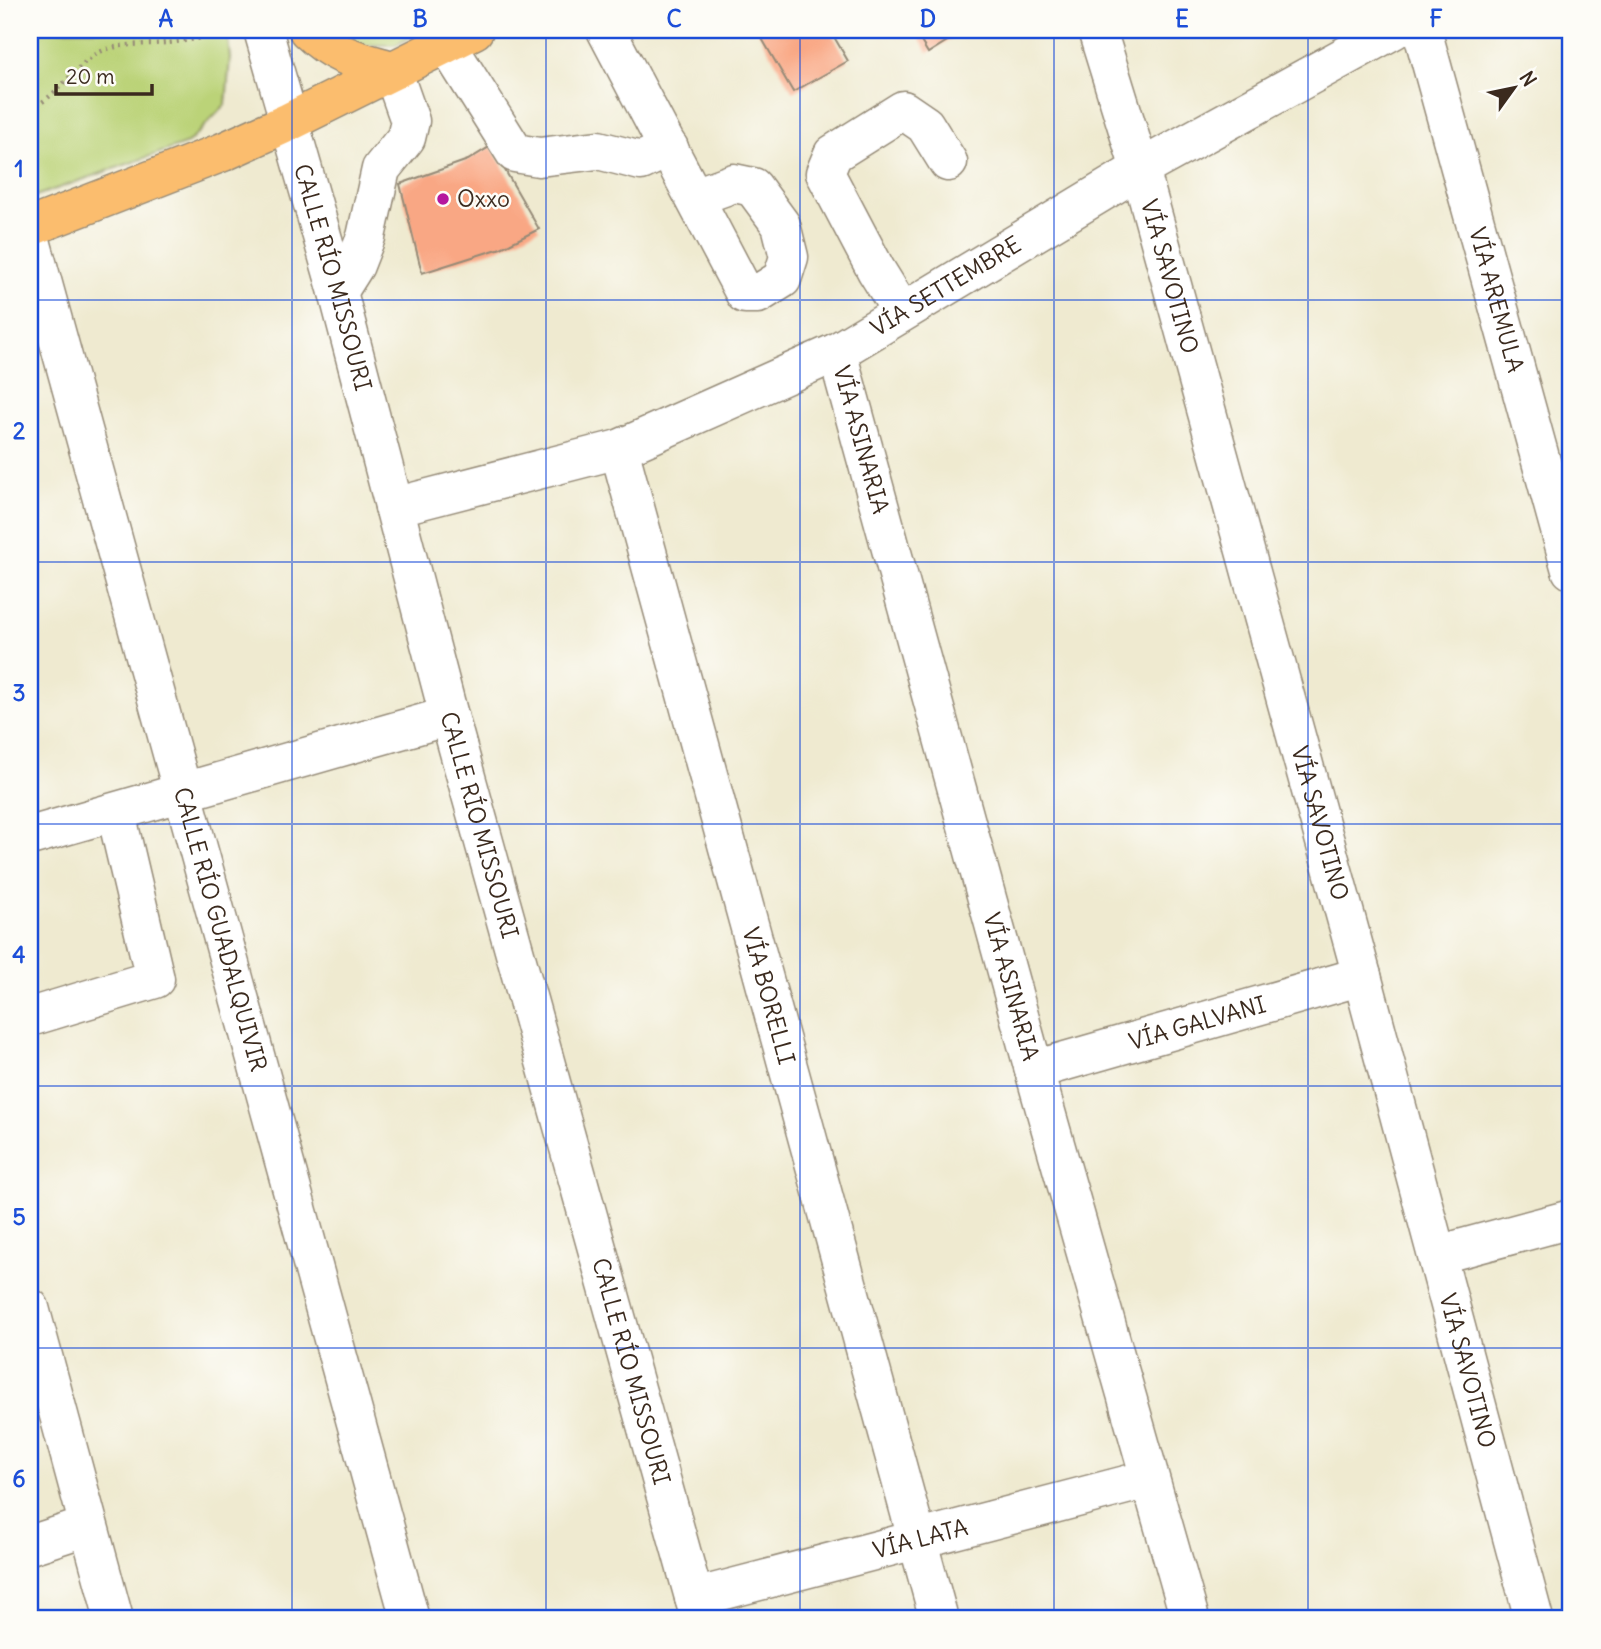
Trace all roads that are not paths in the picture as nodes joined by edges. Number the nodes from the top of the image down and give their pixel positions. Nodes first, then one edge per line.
1 (263, 30) edge
2 (308, 30) edge
3 (606, 30) edge
4 (1097, 30) edge
5 (1393, 30) edge
6 (1422, 30) edge
7 (460, 37) edge
8 (393, 70) junction
9 (289, 122) junction
10 (669, 148) junction
11 (948, 162) dead end
12 (1140, 169) junction
13 (695, 197) dead end
14 (30, 228) edge
15 (30, 237) edge
16 (338, 292) junction
17 (902, 313) junction
18 (837, 352) junction
19 (619, 449) junction
20 (394, 507) junction
21 (1571, 570) edge
22 (449, 716) junction
23 (182, 794) junction
24 (116, 813) junction
25 (30, 836) edge
26 (1362, 976) junction
27 (30, 1017) edge
28 (1034, 1070) junction
29 (1571, 1219) edge
30 (1437, 1255) junction
31 (30, 1308) edge
32 (1149, 1479) junction
33 (89, 1526) junction
34 (919, 1541) junction
35 (30, 1545) edge
36 (697, 1609) edge
37 (114, 1619) edge
38 (410, 1619) edge
39 (939, 1619) edge
40 (1190, 1619) edge
41 (1534, 1619) edge

1 - 9 street, CALLE RÍO MISSOURI
2 - 8 main road
3 - 10 street
4 - 12 street, VÍA SAVOTINO
5 - 12 street, VÍA SETTEMBRE
6 - 21 street, VÍA AREMULA
7 - 8 main road
7 - 10 street
8 - 9 main road
8 - 16 street
9 - 14 main road
9 - 16 street, CALLE RÍO MISSOURI
10 - 13 street
11 - 17 street
12 - 17 street, VÍA SETTEMBRE
12 - 26 street, VÍA SAVOTINO
15 - 23 street, CALLE RÍO GUADALQUIVIR
16 - 20 street, CALLE RÍO MISSOURI
17 - 18 street, VÍA SETTEMBRE
18 - 19 street, VÍA SETTEMBRE
18 - 28 street, VÍA ASINARIA
19 - 20 street, VÍA SETTEMBRE
19 - 34 street, VÍA BORELLI
20 - 22 street, CALLE RÍO MISSOURI
22 - 23 street
22 - 36 street, CALLE RÍO MISSOURI
23 - 24 street
23 - 38 street, CALLE RÍO GUADALQUIVIR
24 - 25 street
24 - 27 street
26 - 28 street, VÍA GALVANI
26 - 30 street, VÍA SAVOTINO
28 - 32 street, VÍA ASINARIA
29 - 30 street
30 - 41 street, VÍA SAVOTINO
31 - 33 street
32 - 34 street, VÍA LATA
32 - 40 street, VÍA ASINARIA
33 - 35 street
33 - 37 street
34 - 36 street, VÍA LATA
34 - 39 street, VÍA BORELLI

